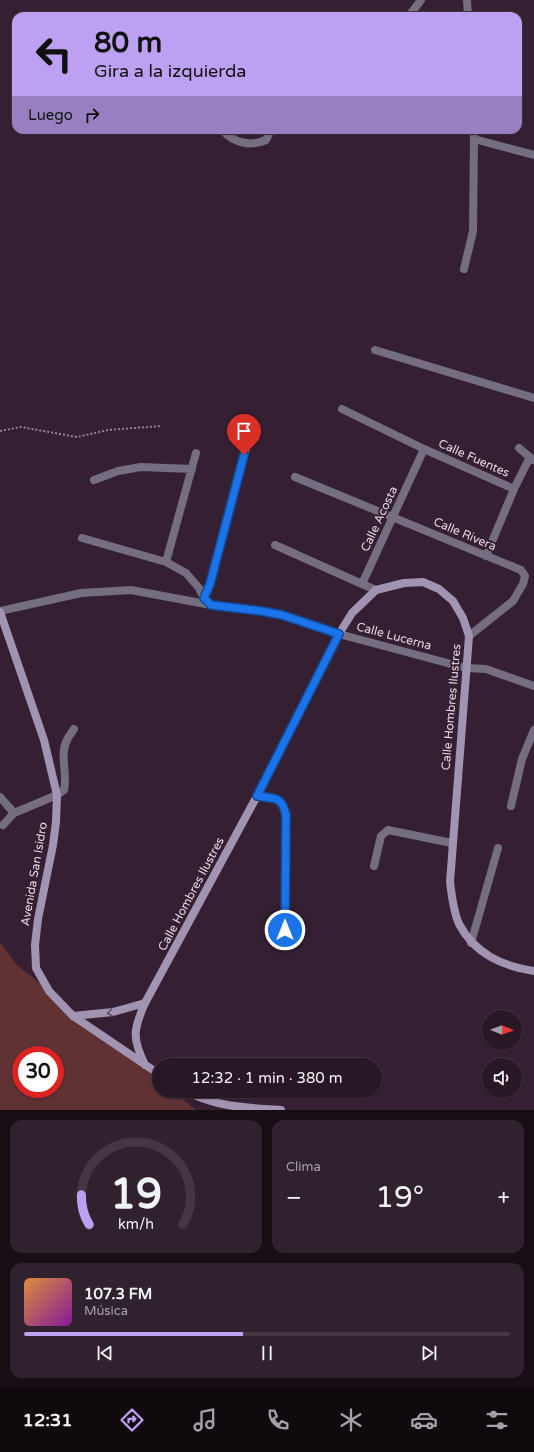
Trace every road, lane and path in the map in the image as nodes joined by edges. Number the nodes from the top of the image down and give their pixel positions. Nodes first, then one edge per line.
1 (421, 0) edge
2 (467, 0) edge
3 (412, 12) edge
4 (468, 12) edge
5 (227, 134) edge
6 (269, 134) edge
7 (473, 134) edge
8 (474, 139) junction
9 (534, 155) edge
10 (464, 269) dead end
11 (375, 350) dead end
12 (534, 398) edge
13 (342, 409) dead end
14 (161, 426) dead end
15 (252, 426) dead end
16 (0, 431) edge
17 (518, 448) dead end
18 (424, 449) junction
19 (196, 453) dead end
20 (532, 459) edge
21 (192, 469) junction
22 (295, 477) dead end
23 (94, 480) dead end
24 (514, 489) junction
25 (393, 517) junction
26 (82, 538) dead end
27 (275, 545) dead end
28 (486, 556) junction
29 (166, 562) junction
30 (362, 584) junction
31 (376, 590) junction
32 (204, 598) junction
33 (211, 605) junction
34 (0, 611) edge
35 (339, 634) junction
36 (469, 636) junction
37 (466, 668) junction
38 (534, 686) edge
39 (74, 730) dead end
40 (534, 730) edge
41 (57, 795) junction
42 (257, 796) junction
43 (0, 797) edge
44 (511, 806) dead end
45 (14, 813) junction
46 (3, 825) dead end
47 (452, 843) junction
48 (498, 848) dead end
49 (374, 866) dead end
50 (471, 943) junction
51 (285, 944) dead end
52 (534, 971) edge
53 (145, 1004) junction
54 (73, 1016) junction
55 (145, 1065) junction
56 (152, 1070) edge
57 (204, 1098) edge
58 (282, 1110) edge

1 - 3 street
2 - 4 street
5 - 6 street
7 - 8 street
8 - 9 street
8 - 10 street
11 - 12 street
13 - 18 street, Calle Fuentes
14 - 16 path
15 - 32 street
17 - 20 street
18 - 24 street, Calle Fuentes
18 - 25 street, Calle Acosta
19 - 21 street
20 - 24 street
21 - 23 street
21 - 29 street
22 - 25 street, Calle Rivera
24 - 28 street
25 - 28 street, Calle Rivera
25 - 30 street, Calle Acosta
26 - 29 street
27 - 30 street
28 - 36 street, Calle Rivera
29 - 32 street
30 - 31 street
31 - 35 main road, Calle Hombres Ilustres
31 - 36 main road, Calle Hombres Ilustres
32 - 33 street
33 - 34 street, Calle Lucerna
33 - 35 street, Calle Lucerna
34 - 41 main road, Avenida San Isidro
35 - 37 street, Calle Lucerna
35 - 42 main road, Calle Hombres Ilustres
36 - 37 main road, Calle Hombres Ilustres
37 - 38 street, Calle Lucerna
37 - 47 main road, Calle Hombres Ilustres
39 - 41 street
40 - 44 street
41 - 45 street
41 - 54 main road, Avenida San Isidro
42 - 51 street
42 - 53 main road, Calle Hombres Ilustres
43 - 45 street
45 - 46 street
47 - 49 street
47 - 50 main road, Calle Hombres Ilustres
48 - 50 street
50 - 52 main road, Calle Hombres Ilustres
53 -> 54 main road
53 - 55 main road, Calle Hombres Ilustres
54 - 55 main road, Avenida San Isidro
55 - 56 main road, Avenida San Isidro
57 - 58 main road

